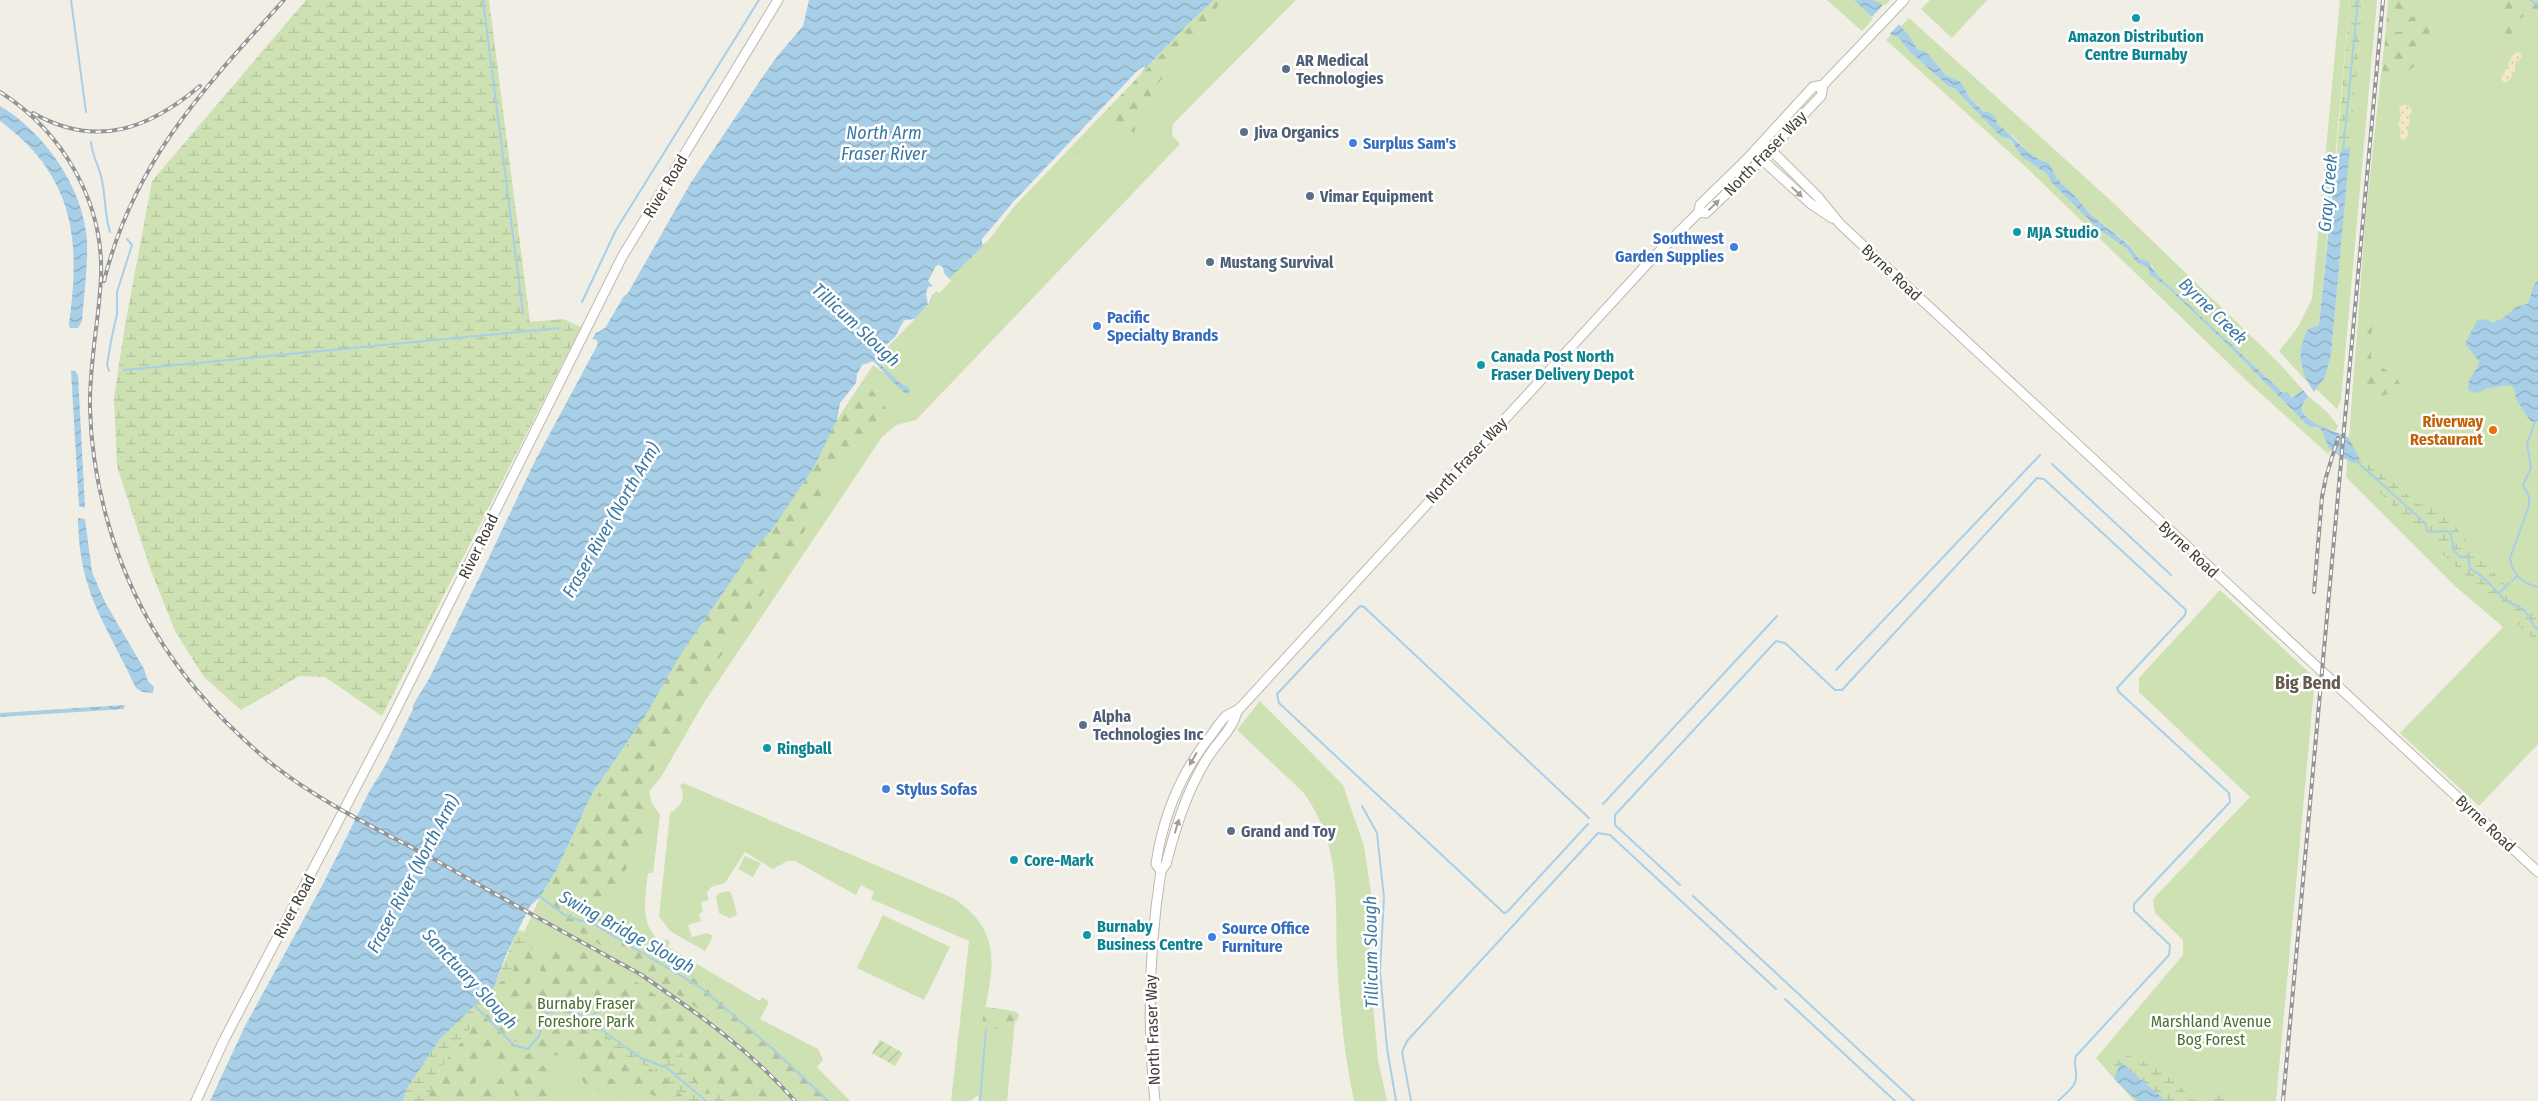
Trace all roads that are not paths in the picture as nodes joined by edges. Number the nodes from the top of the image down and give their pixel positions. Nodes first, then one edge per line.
1 (778, 0) edge
2 (1904, 0) edge
3 (1823, 85) junction
4 (1763, 142) junction
5 (1770, 150) junction
6 (1754, 152) junction
7 (1762, 159) junction
8 (1699, 212) junction
9 (1840, 224) junction
10 (2538, 872) edge
11 (196, 1101) edge
12 (1155, 1101) edge

1 - 11 street, River Road
2 - 3 street, North Fraser Way
3 - 4 street, North Fraser Way
3 - 5 street, North Fraser Way
4 - 5 street, Byrne Road
4 - 6 street, North Fraser Way
5 - 7 street, North Fraser Way
5 - 9 street, Byrne Road
6 - 7 street, Byrne Road
6 - 8 street, North Fraser Way
8 -> 7 street, North Fraser Way
7 -> 9 street, Byrne Road
8 - 12 street, North Fraser Way
9 - 10 street, Byrne Road

